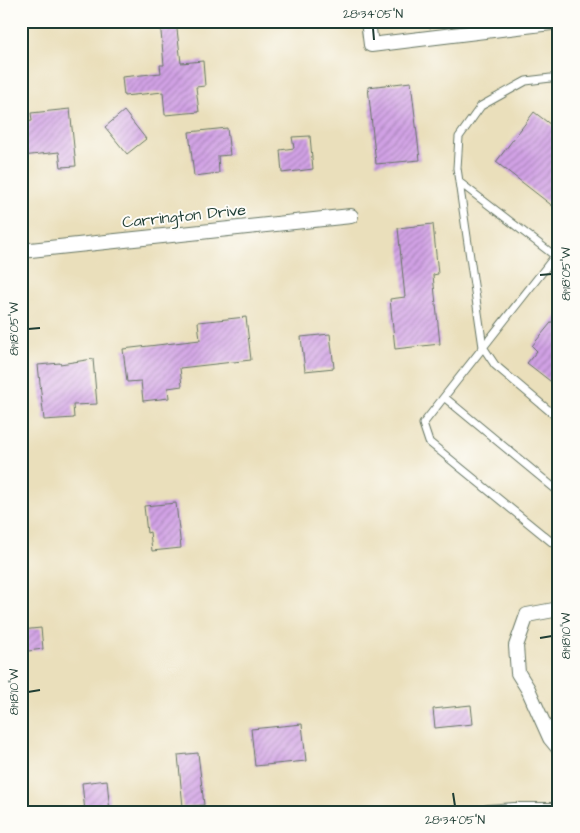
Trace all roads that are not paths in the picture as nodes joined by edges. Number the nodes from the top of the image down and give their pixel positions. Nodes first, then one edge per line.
1 (368, 21) edge
2 (559, 22) edge
3 (508, 25) edge
4 (555, 78) edge
5 (559, 84) edge
6 (459, 182) junction
7 (351, 216) dead end
8 (21, 251) edge
9 (483, 347) junction
10 (444, 397) junction
11 (559, 419) edge
12 (559, 492) edge
13 (559, 548) edge
14 (559, 609) edge
15 (559, 749) edge
16 (559, 810) edge
17 (488, 812) edge

1 - 3 street
2 - 3 street
4 - 5 lane
4 - 6 lane
6 - 9 lane
6 - 9 lane
7 - 8 street, Carrington Drive
9 - 10 lane
9 - 11 lane
10 - 12 lane
10 - 13 lane
14 - 15 street
16 - 17 street

